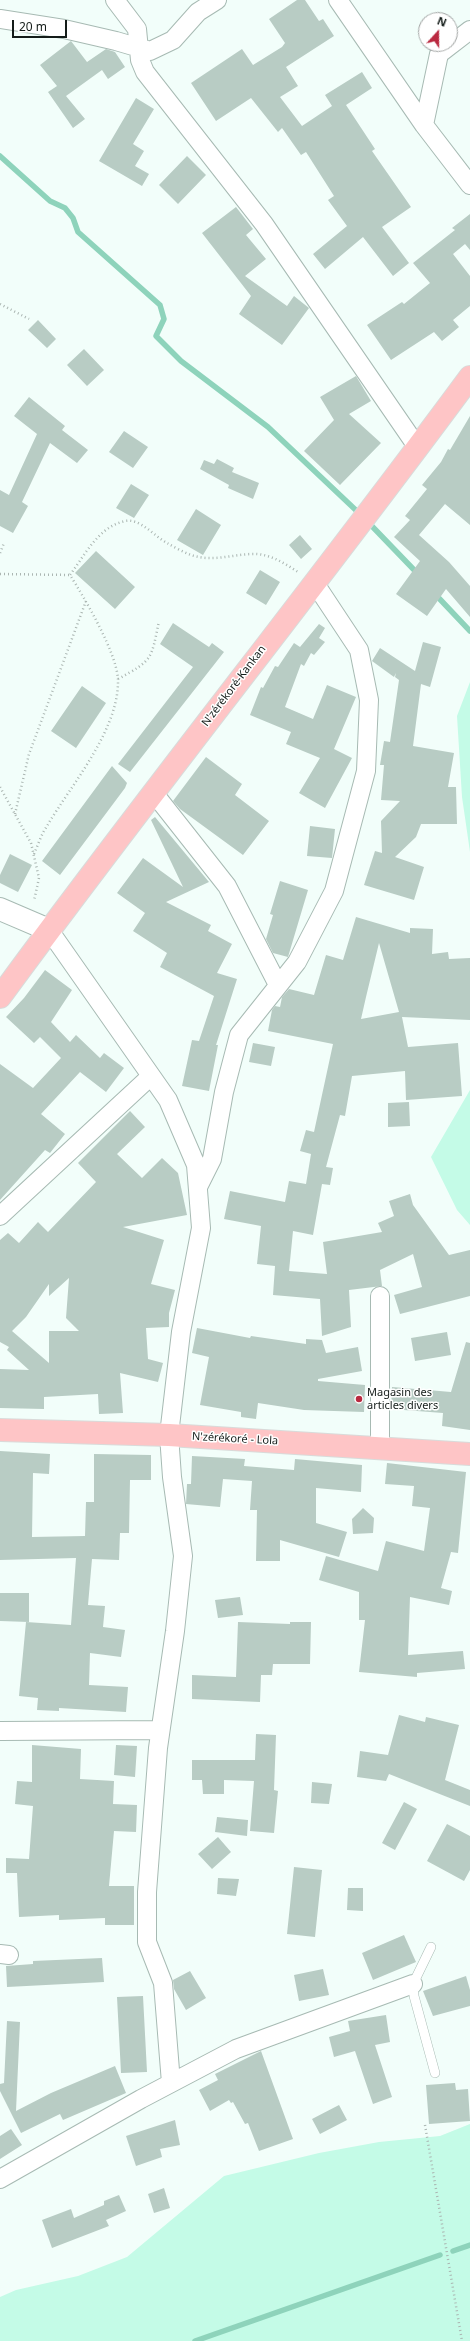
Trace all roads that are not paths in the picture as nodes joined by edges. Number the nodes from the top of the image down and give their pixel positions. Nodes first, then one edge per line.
1 (115, 0) edge
2 (217, 0) edge
3 (338, 0) edge
4 (0, 19) edge
5 (470, 30) edge
6 (139, 48) junction
7 (424, 125) junction
8 (470, 185) edge
9 (470, 377) edge
10 (418, 448) junction
11 (314, 582) junction
12 (153, 792) junction
13 (0, 909) edge
14 (49, 930) junction
15 (278, 985) junction
16 (0, 997) edge
17 (151, 1076) junction
18 (198, 1188) junction
19 (0, 1216) edge
20 (380, 1296) dead end
21 (0, 1430) edge
22 (169, 1435) junction
23 (380, 1447) junction
24 (470, 1454) edge
25 (160, 1730) junction
26 (0, 1731) edge
27 (431, 1947) dead end
28 (413, 1984) junction
29 (434, 2073) dead end
30 (170, 2083) junction
31 (0, 2180) edge

1 - 6 street
2 - 6 street
3 - 7 street
4 - 6 street
5 - 7 street
6 - 10 street
7 - 8 street
9 - 10 highway, N'zérékoré-Kankan
10 - 11 highway, N'zérékoré-Kankan
11 - 12 highway, N'zérékoré-Kankan
11 - 15 street
12 - 14 highway, N'zérékoré-Kankan
12 - 15 street
13 - 14 street
14 - 16 highway, N'zérékoré-Kankan
14 - 17 street
15 - 18 street
17 - 18 street
17 - 19 street
18 - 22 street
20 - 23 street
21 - 22 highway, N'zérékoré - Lola
22 - 23 highway, N'zérékoré - Lola
22 - 25 street
23 - 24 highway, N'zérékoré - Lola
25 - 26 street
25 - 30 street
27 - 28 lane
28 - 29 lane
28 - 30 street
30 - 31 street

